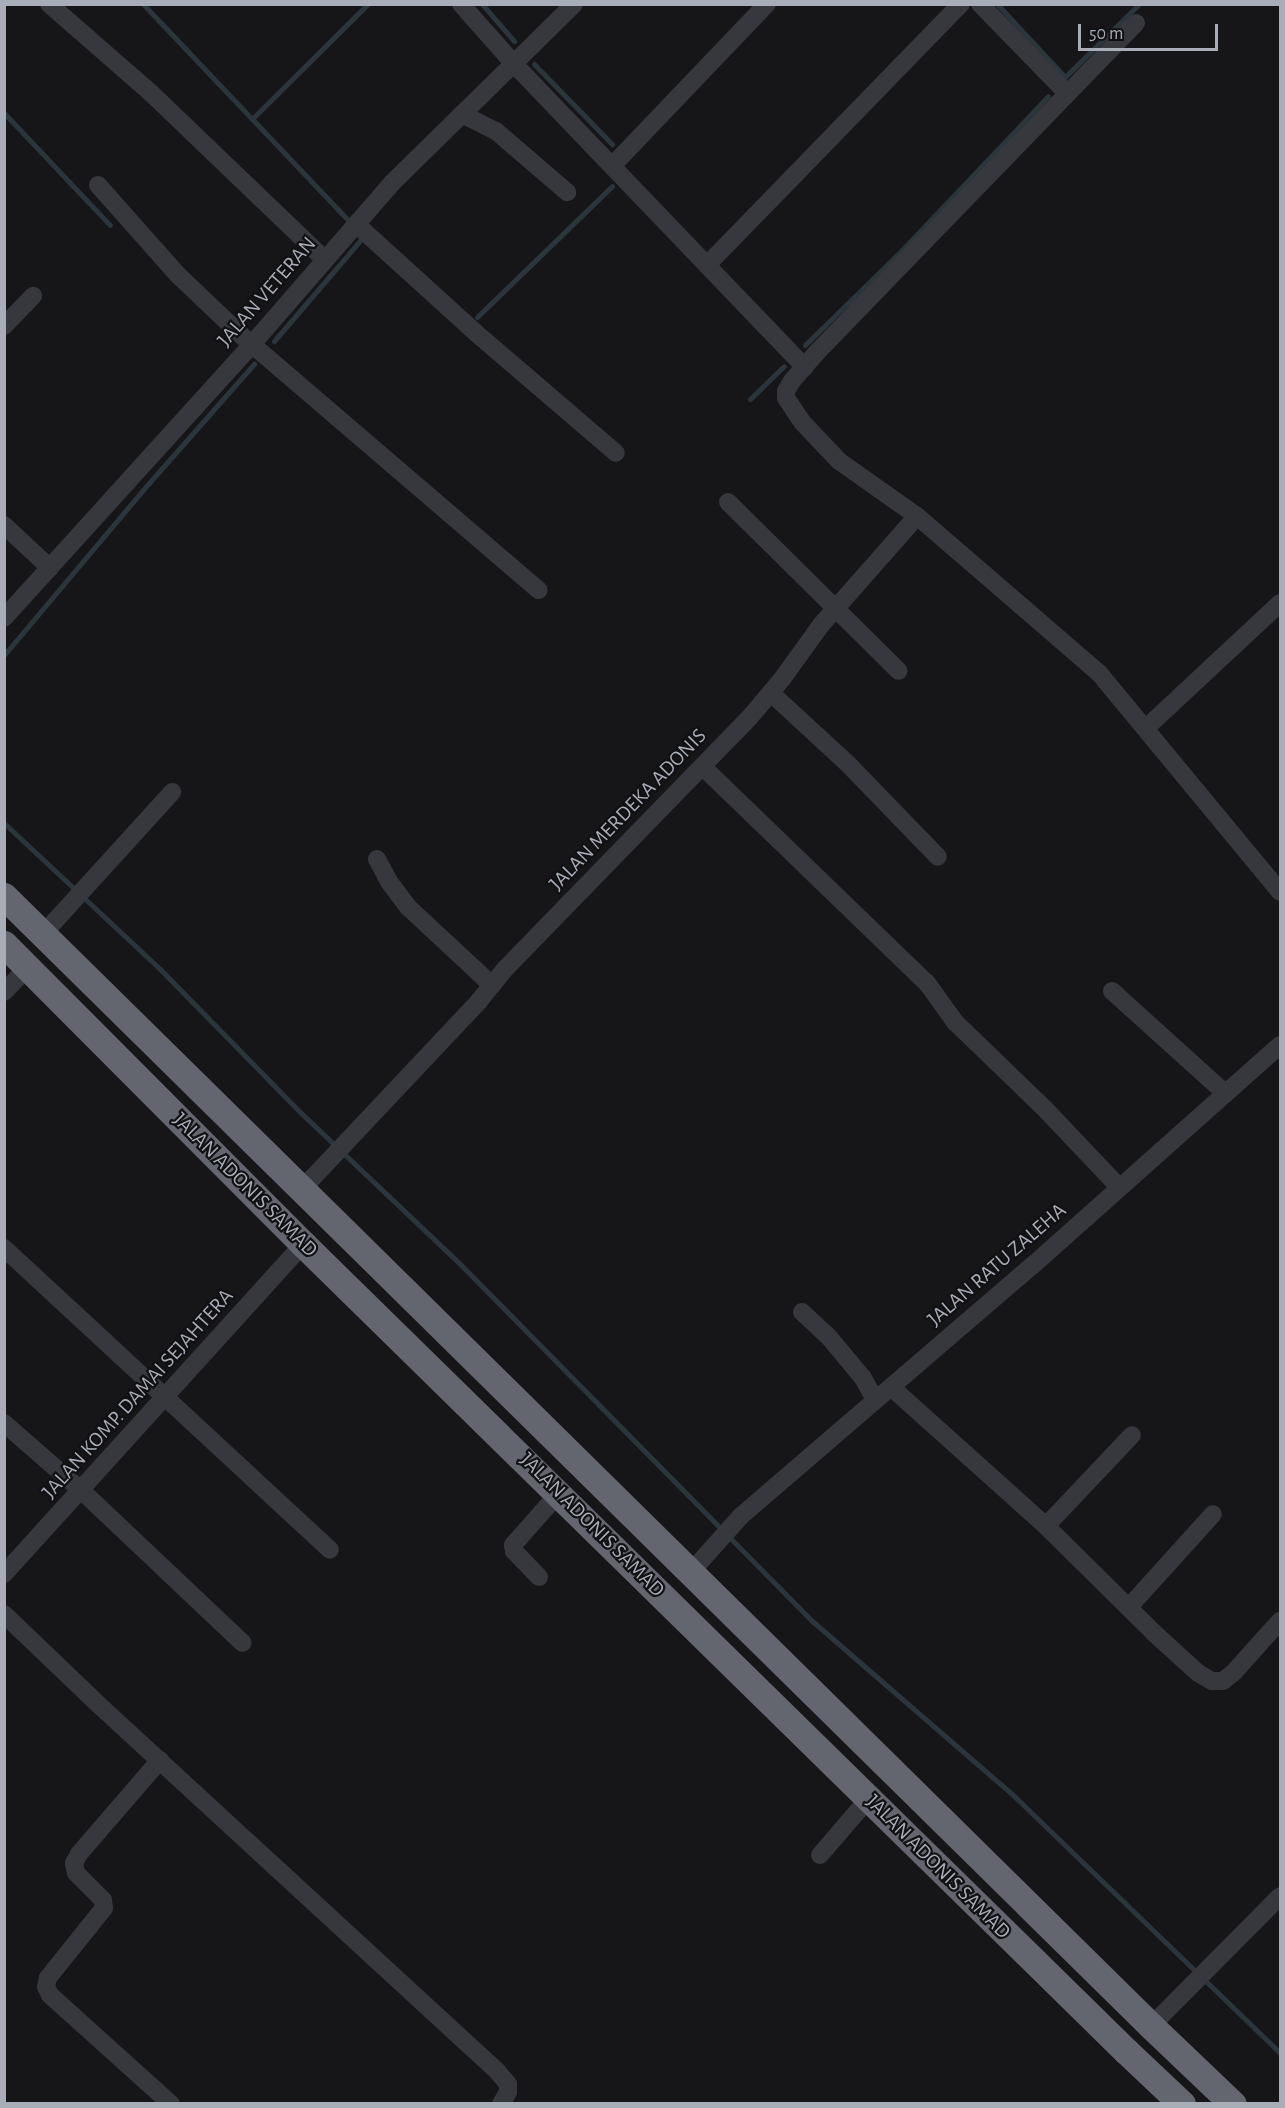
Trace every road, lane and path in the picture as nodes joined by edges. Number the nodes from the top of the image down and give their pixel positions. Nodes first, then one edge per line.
1 (49, 4) edge
2 (461, 4) edge
3 (574, 4) edge
4 (767, 4) edge
5 (961, 4) edge
6 (980, 4) edge
7 (1136, 22) dead end
8 (514, 64) junction
9 (1067, 93) junction
10 (462, 114) junction
11 (613, 165) junction
12 (98, 185) dead end
13 (567, 192) dead end
14 (356, 224) junction
15 (325, 260) junction
16 (708, 264) junction
17 (33, 296) dead end
18 (4, 326) edge
19 (253, 343) junction
20 (805, 367) junction
21 (616, 453) dead end
22 (728, 502) dead end
23 (917, 516) junction
24 (4, 525) edge
25 (50, 568) junction
26 (539, 590) dead end
27 (1281, 603) edge
28 (835, 609) junction
29 (4, 618) edge
30 (899, 671) dead end
31 (771, 693) junction
32 (1146, 728) junction
33 (703, 767) junction
34 (172, 792) dead end
35 (938, 857) dead end
36 (377, 859) dead end
37 (1281, 892) edge
38 (4, 896) edge
39 (43, 934) junction
40 (4, 944) edge
41 (28, 967) junction
42 (492, 985) junction
43 (1112, 991) dead end
44 (4, 992) edge
45 (1281, 1045) edge
46 (192, 1081) junction
47 (1226, 1093) junction
48 (168, 1106) junction
49 (1119, 1187) junction
50 (303, 1188) junction
51 (303, 1244) junction
52 (4, 1248) edge
53 (802, 1312) dead end
54 (891, 1387) junction
55 (166, 1398) junction
56 (875, 1400) junction
57 (4, 1423) edge
58 (1132, 1435) dead end
59 (82, 1491) junction
60 (560, 1493) junction
61 (1213, 1514) dead end
62 (1046, 1526) junction
63 (330, 1550) dead end
64 (690, 1573) junction
65 (4, 1574) edge
66 (539, 1577) dead end
67 (1129, 1607) junction
68 (4, 1614) edge
69 (1281, 1621) edge
70 (243, 1643) dead end
71 (160, 1760) junction
72 (868, 1798) junction
73 (820, 1855) dead end
74 (1281, 1896) edge
75 (1151, 2026) junction
76 (1126, 2051) junction
77 (171, 2103) edge
78 (501, 2103) edge
79 (1182, 2103) edge
80 (1233, 2103) edge

1 - 15 street
2 - 8 street
3 - 8 street, JALAN VETERAN
4 - 11 street
5 - 16 street
6 - 9 street
7 - 9 street
8 - 10 street, JALAN VETERAN
8 - 11 street
9 - 20 street
10 - 13 street
10 - 14 street, JALAN VETERAN
11 - 16 street
12 - 19 street
14 - 15 street, JALAN VETERAN
14 - 21 street
15 - 19 street, JALAN VETERAN
16 - 20 street
17 - 18 street
19 - 25 street, JALAN VETERAN
19 - 26 street
20 - 23 street
22 - 28 street
23 - 28 street, JALAN MERDEKA ADONIS
23 - 32 street
24 - 25 street
25 - 29 street, JALAN VETERAN
27 - 32 street
28 - 30 street
28 - 31 street, JALAN MERDEKA ADONIS
31 - 33 street, JALAN MERDEKA ADONIS
31 - 35 street
32 - 37 street
33 - 42 street, JALAN MERDEKA ADONIS
33 - 49 street
34 - 39 street
36 - 42 street
38 - 39 highway
39 - 46 highway
40 - 41 highway, JALAN ADONIS SAMAD
41 - 44 street
41 - 48 highway, JALAN ADONIS SAMAD
42 - 50 street, JALAN MERDEKA ADONIS
43 - 47 street
45 - 47 street, JALAN RATU ZALEHA
46 - 48 highway
46 - 50 highway
47 - 49 street, JALAN RATU ZALEHA
48 - 51 highway, JALAN ADONIS SAMAD
49 - 54 street, JALAN RATU ZALEHA
50 - 64 highway
51 - 55 street, JALAN KOMP. DAMAI SEJAHTERA
51 - 60 highway, JALAN ADONIS SAMAD
52 - 55 street
53 - 56 street
54 - 56 street, JALAN RATU ZALEHA
54 - 62 street
55 - 59 street, JALAN KOMP. DAMAI SEJAHTERA
55 - 63 street
56 - 64 street, JALAN RATU ZALEHA
57 - 59 street
58 - 62 street
59 - 65 street, JALAN KOMP. DAMAI SEJAHTERA
59 - 70 street
60 - 66 street
60 - 72 highway, JALAN ADONIS SAMAD
61 - 67 street
62 - 67 street
64 - 75 highway
67 - 69 street
68 - 71 street
71 - 77 street
71 - 78 street
72 - 73 street
72 - 76 highway, JALAN ADONIS SAMAD
74 - 75 street
75 - 76 highway
75 - 80 highway
76 - 79 highway, JALAN ADONIS SAMAD

